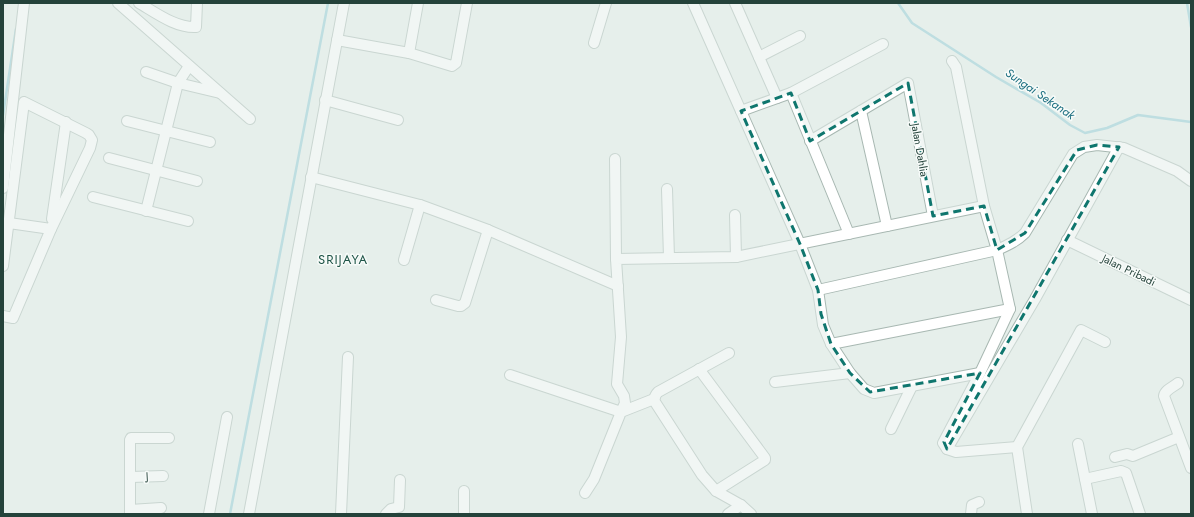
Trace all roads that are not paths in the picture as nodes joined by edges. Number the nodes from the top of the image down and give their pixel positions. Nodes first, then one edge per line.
1 (24, 3) edge
2 (118, 3) edge
3 (139, 3) edge
4 (158, 3) edge
5 (197, 3) edge
6 (344, 3) edge
7 (418, 3) edge
8 (467, 3) edge
9 (606, 3) edge
10 (693, 3) edge
11 (735, 3) edge
12 (158, 14) junction
13 (800, 36) dead end
14 (337, 40) junction
15 (594, 43) dead end
16 (883, 44) dead end
17 (409, 53) junction
18 (759, 57) junction
19 (952, 62) dead end
20 (189, 66) junction
21 (146, 72) dead end
22 (178, 83) junction
23 (791, 93) junction
24 (222, 94) junction
25 (777, 98) junction
26 (325, 100) junction
27 (741, 111) junction
28 (861, 111) junction
29 (250, 119) dead end
30 (398, 120) dead end
31 (127, 121) dead end
32 (66, 122) junction
33 (6, 130) edge
34 (166, 131) junction
35 (810, 141) junction
36 (210, 142) dead end
37 (1119, 147) junction
38 (109, 158) dead end
39 (615, 159) dead end
40 (4, 170) edge
41 (156, 171) junction
42 (311, 177) junction
43 (197, 181) dead end
44 (1191, 181) edge
45 (3, 188) edge
46 (667, 189) dead end
47 (93, 197) dead end
48 (420, 205) junction
49 (984, 206) junction
50 (146, 211) junction
51 (735, 215) dead end
52 (933, 216) junction
53 (7, 220) edge
54 (188, 221) dead end
55 (886, 226) junction
56 (51, 229) junction
57 (488, 230) junction
58 (849, 234) junction
59 (1067, 240) junction
60 (800, 244) junction
61 (997, 250) junction
62 (736, 257) junction
63 (669, 258) junction
64 (616, 259) junction
65 (404, 260) dead end
66 (3, 266) edge
67 (618, 286) junction
68 (818, 290) junction
69 (436, 300) dead end
70 (1191, 300) edge
71 (1010, 309) junction
72 (3, 316) edge
73 (1105, 342) dead end
74 (831, 344) junction
75 (729, 353) dead end
76 (348, 357) dead end
77 (699, 369) junction
78 (850, 373) junction
79 (980, 373) junction
80 (510, 375) dead end
81 (775, 382) dead end
82 (1178, 384) dead end
83 (912, 386) junction
84 (654, 399) junction
85 (621, 412) junction
86 (227, 417) dead end
87 (892, 429) dead end
88 (1179, 437) junction
89 (169, 438) dead end
90 (1078, 444) dead end
91 (1017, 447) junction
92 (947, 449) junction
93 (1115, 457) dead end
94 (1191, 468) edge
95 (162, 476) dead end
96 (131, 477) junction
97 (1085, 479) junction
98 (400, 480) dead end
99 (464, 491) dead end
100 (716, 491) junction
101 (585, 492) dead end
102 (979, 502) dead end
103 (741, 505) junction
104 (161, 508) dead end
105 (130, 512) edge
106 (209, 514) edge
107 (249, 514) edge
108 (341, 514) edge
109 (386, 514) edge
110 (464, 514) edge
111 (728, 514) edge
112 (751, 514) edge
113 (971, 514) edge
114 (1027, 514) edge
115 (1092, 514) edge
116 (1140, 514) edge

1 - 33 street
2 - 20 street
3 - 12 street
4 - 12 street
5 - 12 street
6 - 14 street
7 - 17 street
8 - 17 street
9 - 15 street
10 - 27 street
11 - 18 street
13 - 18 street
14 - 17 street
14 - 26 street
16 - 23 street
18 - 25 street
19 - 49 street
20 - 22 street
20 - 24 street
21 - 22 street
22 - 24 street
22 - 34 street
23 - 25 street
23 - 35 street
24 - 29 street
25 - 27 street
26 - 30 street
26 - 42 street
27 - 60 street
28 - 35 street
28 - 52 street, Jalan Dahlia
28 - 55 street
31 - 34 street
32 - 53 street
32 - 56 street
32 - 56 street
33 - 40 street
34 - 36 street
34 - 41 street
35 - 58 street
37 - 44 street
37 - 59 street
37 - 61 street
38 - 41 street
39 - 64 street
40 - 45 street
41 - 43 street
41 - 50 street
42 - 48 street
42 - 107 street
46 - 63 street
47 - 50 street
48 - 57 street
48 - 65 street
49 - 52 street
49 - 61 street
50 - 54 street
51 - 62 street
52 - 55 street
53 - 56 street
53 - 66 street
55 - 58 street
56 - 72 street
57 - 67 street
57 - 69 street
58 - 60 street
59 - 70 street, Jalan Pribadi
59 - 92 street
60 - 62 street
60 - 68 street
61 - 68 street
61 - 71 street
62 - 63 street
63 - 64 street
64 - 67 street
67 - 85 street
68 - 74 street
71 - 74 street
71 - 79 street
73 - 91 street
74 - 78 street
75 - 77 street
76 - 108 street
77 - 84 street
77 - 100 street
78 - 81 street
78 - 83 street
79 - 83 street
79 - 92 street
80 - 85 street
82 - 88 street
83 - 87 street
84 - 85 street
84 - 100 street
85 - 101 street
86 - 106 street
88 - 93 street
88 - 94 street
89 - 96 street
90 - 97 street
91 - 92 street
91 - 114 street
95 - 96 street, J
96 - 105 street
97 - 115 street
97 - 116 street
98 - 109 street
99 - 110 street
100 - 103 street
102 - 113 street
103 - 111 street
103 - 112 street
104 - 105 street

